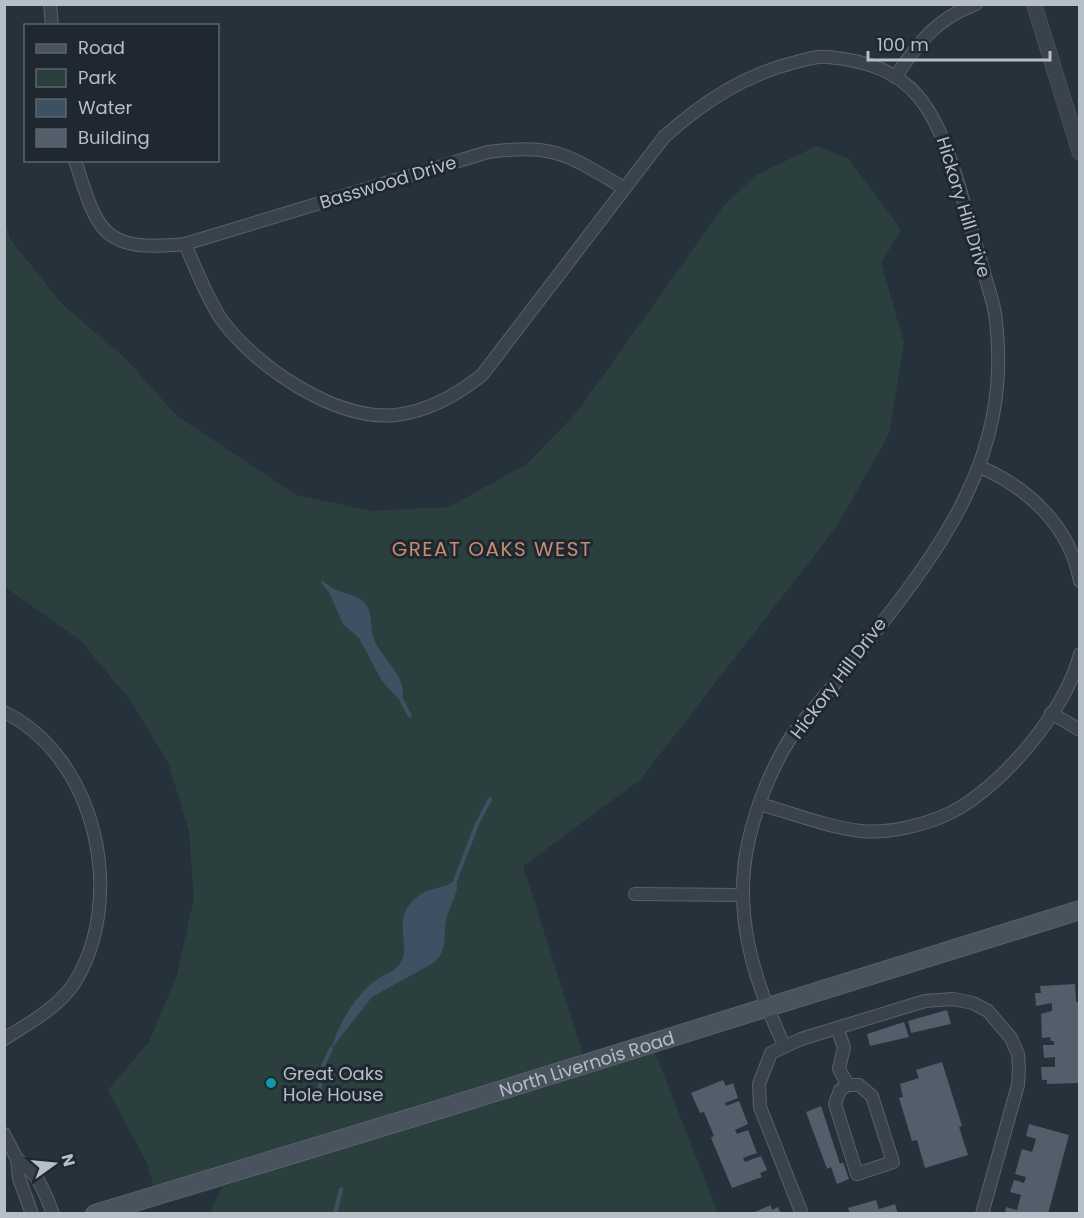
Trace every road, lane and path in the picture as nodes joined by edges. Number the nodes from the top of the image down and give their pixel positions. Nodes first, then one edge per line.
1 (50, 4) edge
2 (976, 4) edge
3 (1034, 4) edge
4 (52, 24) edge
5 (895, 77) junction
6 (1080, 153) edge
7 (76, 162) edge
8 (624, 188) junction
9 (185, 244) junction
10 (980, 467) junction
11 (1080, 581) edge
12 (1080, 654) edge
13 (4, 712) edge
14 (1051, 713) junction
15 (1080, 730) edge
16 (759, 804) junction
17 (635, 894) dead end
18 (741, 895) junction
19 (1080, 910) edge
20 (766, 1006) junction
21 (837, 1028) junction
22 (4, 1038) edge
23 (784, 1045) junction
24 (848, 1085) junction
25 (4, 1134) edge
26 (17, 1159) junction
27 (32, 1214) edge
28 (53, 1214) edge
29 (95, 1214) edge
30 (802, 1214) edge
31 (982, 1214) edge

1 - 4 street
2 - 5 street
3 - 6 street
5 - 8 street, Hickory Hill Drive
5 - 10 street, Hickory Hill Drive
7 - 9 street, Basswood Drive
8 - 9 street, Basswood Drive
8 - 9 street, Hickory Hill Drive
10 - 11 street
10 - 16 street, Hickory Hill Drive
12 - 14 street
13 - 22 street
14 - 15 street
14 - 16 street
16 - 18 street, Hickory Hill Drive
17 - 18 street
18 - 20 street, Hickory Hill Drive
19 - 20 main road, North Livernois Road
20 - 23 street, Hickory Hill Drive
20 - 29 main road, North Livernois Road
21 - 23 street
21 - 24 street
21 - 31 street
23 - 30 street
24 - 24 street
25 - 26 street
26 - 27 street
26 - 28 street

